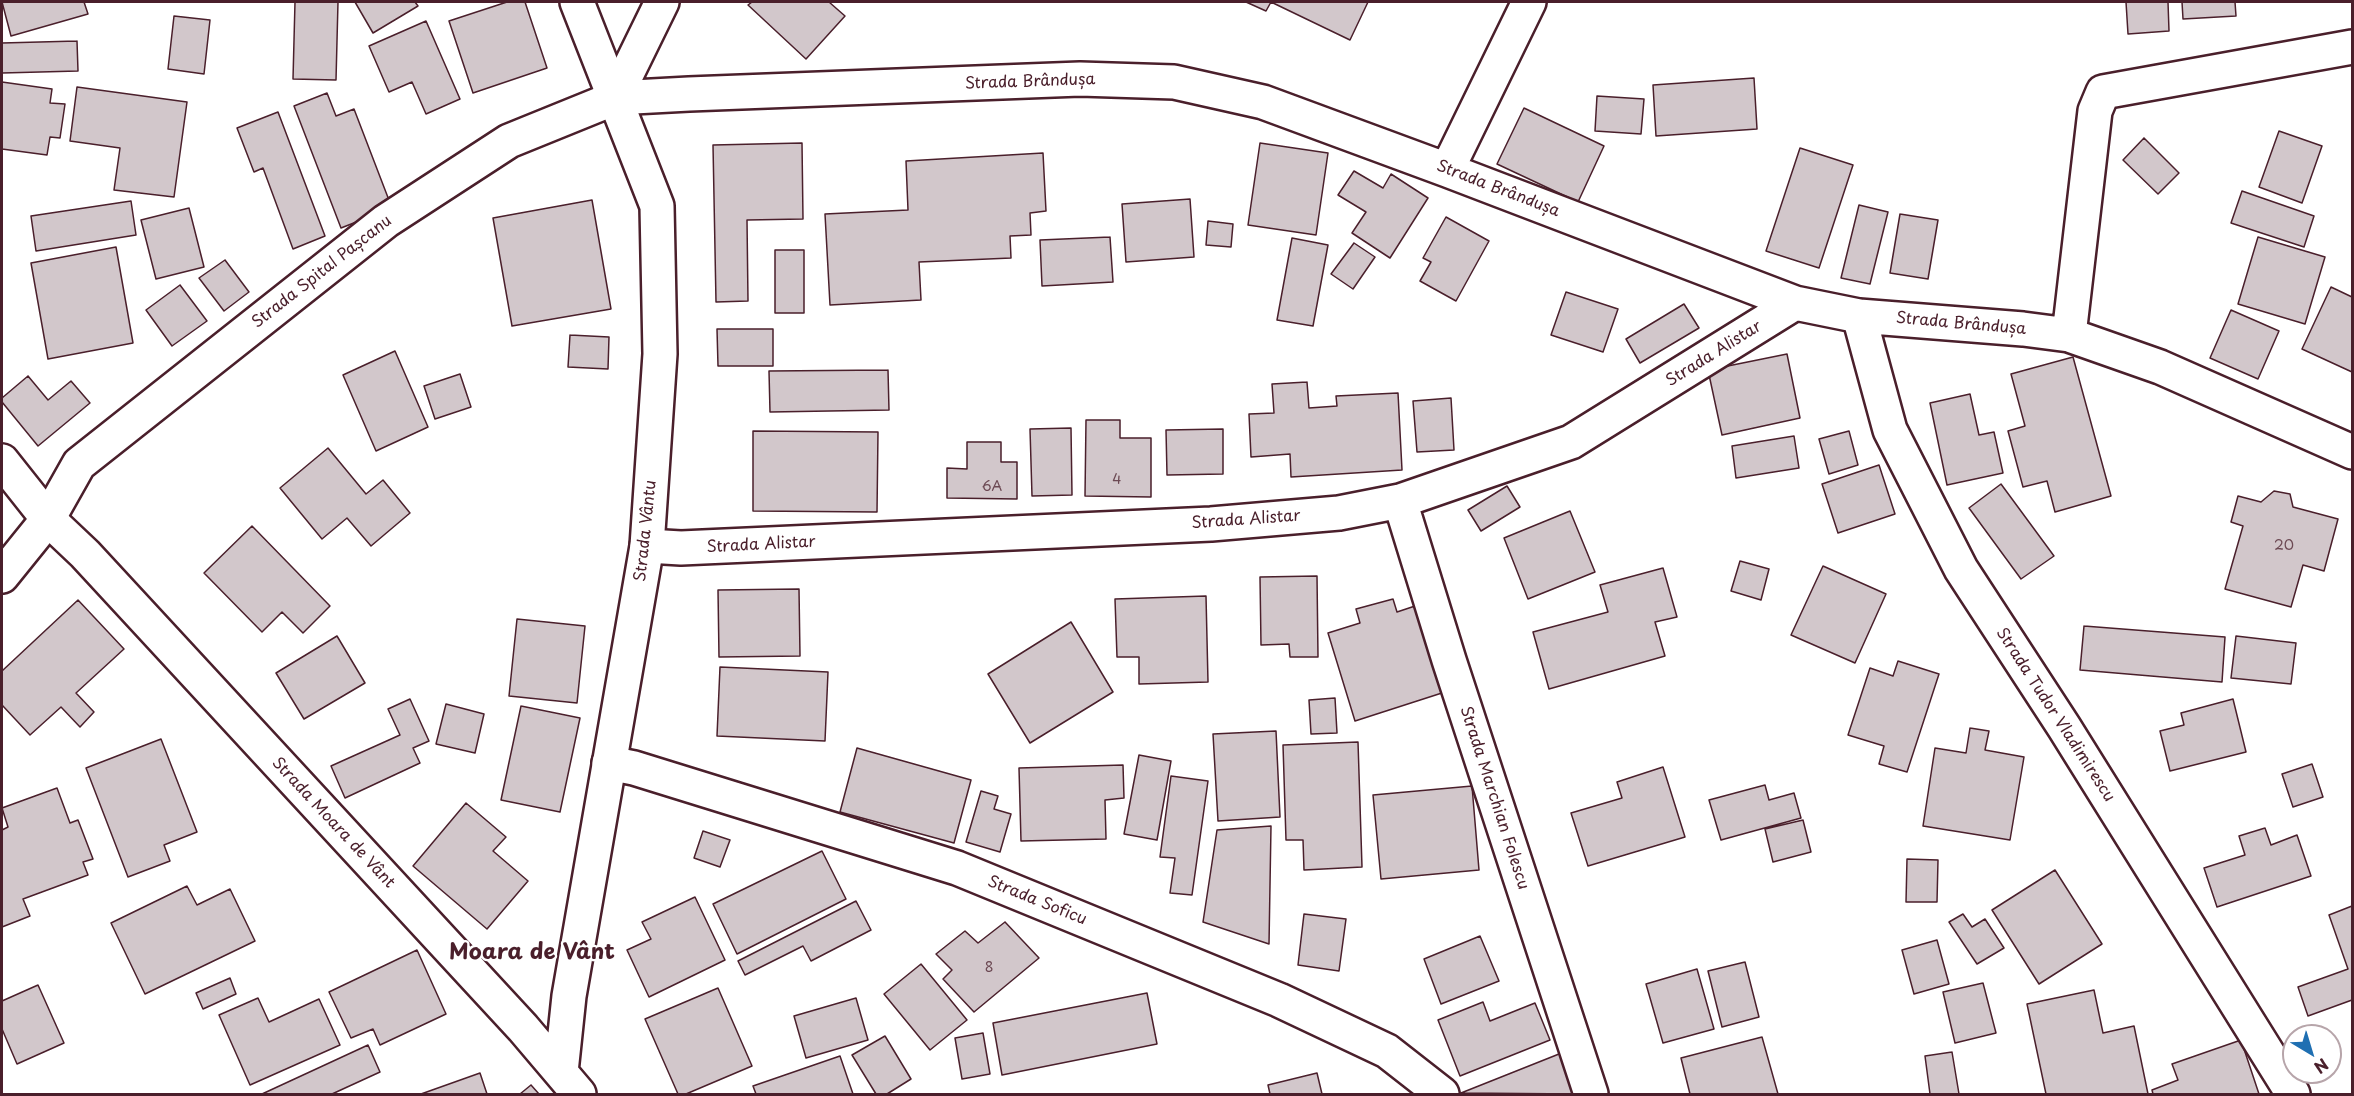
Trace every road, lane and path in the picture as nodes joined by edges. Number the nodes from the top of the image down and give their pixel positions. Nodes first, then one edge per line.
1 (577, 2) edge
2 (662, 2) edge
3 (1529, 2) edge
4 (2352, 47) edge
5 (615, 98) junction
6 (1448, 170) junction
7 (1795, 303) junction
8 (1859, 316) junction
9 (2069, 335) junction
10 (2352, 452) edge
11 (2, 461) edge
12 (1400, 501) junction
13 (48, 519) junction
14 (647, 546) junction
15 (2, 576) edge
16 (609, 763) junction
17 (570, 1083) edge
18 (1442, 1095) edge
19 (1591, 1095) edge
20 (2293, 1095) edge

1 - 5 street
2 - 5 street
3 - 6 street
4 - 9 street
5 - 6 street, Strada Brândușa
5 - 13 street, Strada Spital Pașcanu
5 - 14 street, Strada Vântu
6 - 7 street, Strada Brândușa
7 - 8 street, Strada Brândușa
7 - 12 street, Strada Alistar
8 - 9 street, Strada Brândușa
8 - 20 street, Strada Tudor Vladimirescu
9 - 10 street, Strada Brândușa
11 - 13 street, Strada Moara de Vânt
12 - 14 street, Strada Alistar
12 - 19 street, Strada Marchian Folescu
13 - 15 street, Strada Spital Pașcanu
13 - 17 street, Strada Moara de Vânt
14 - 16 street, Strada Vântu
16 - 17 street, Strada Vântu
16 - 18 street, Strada Soficu

